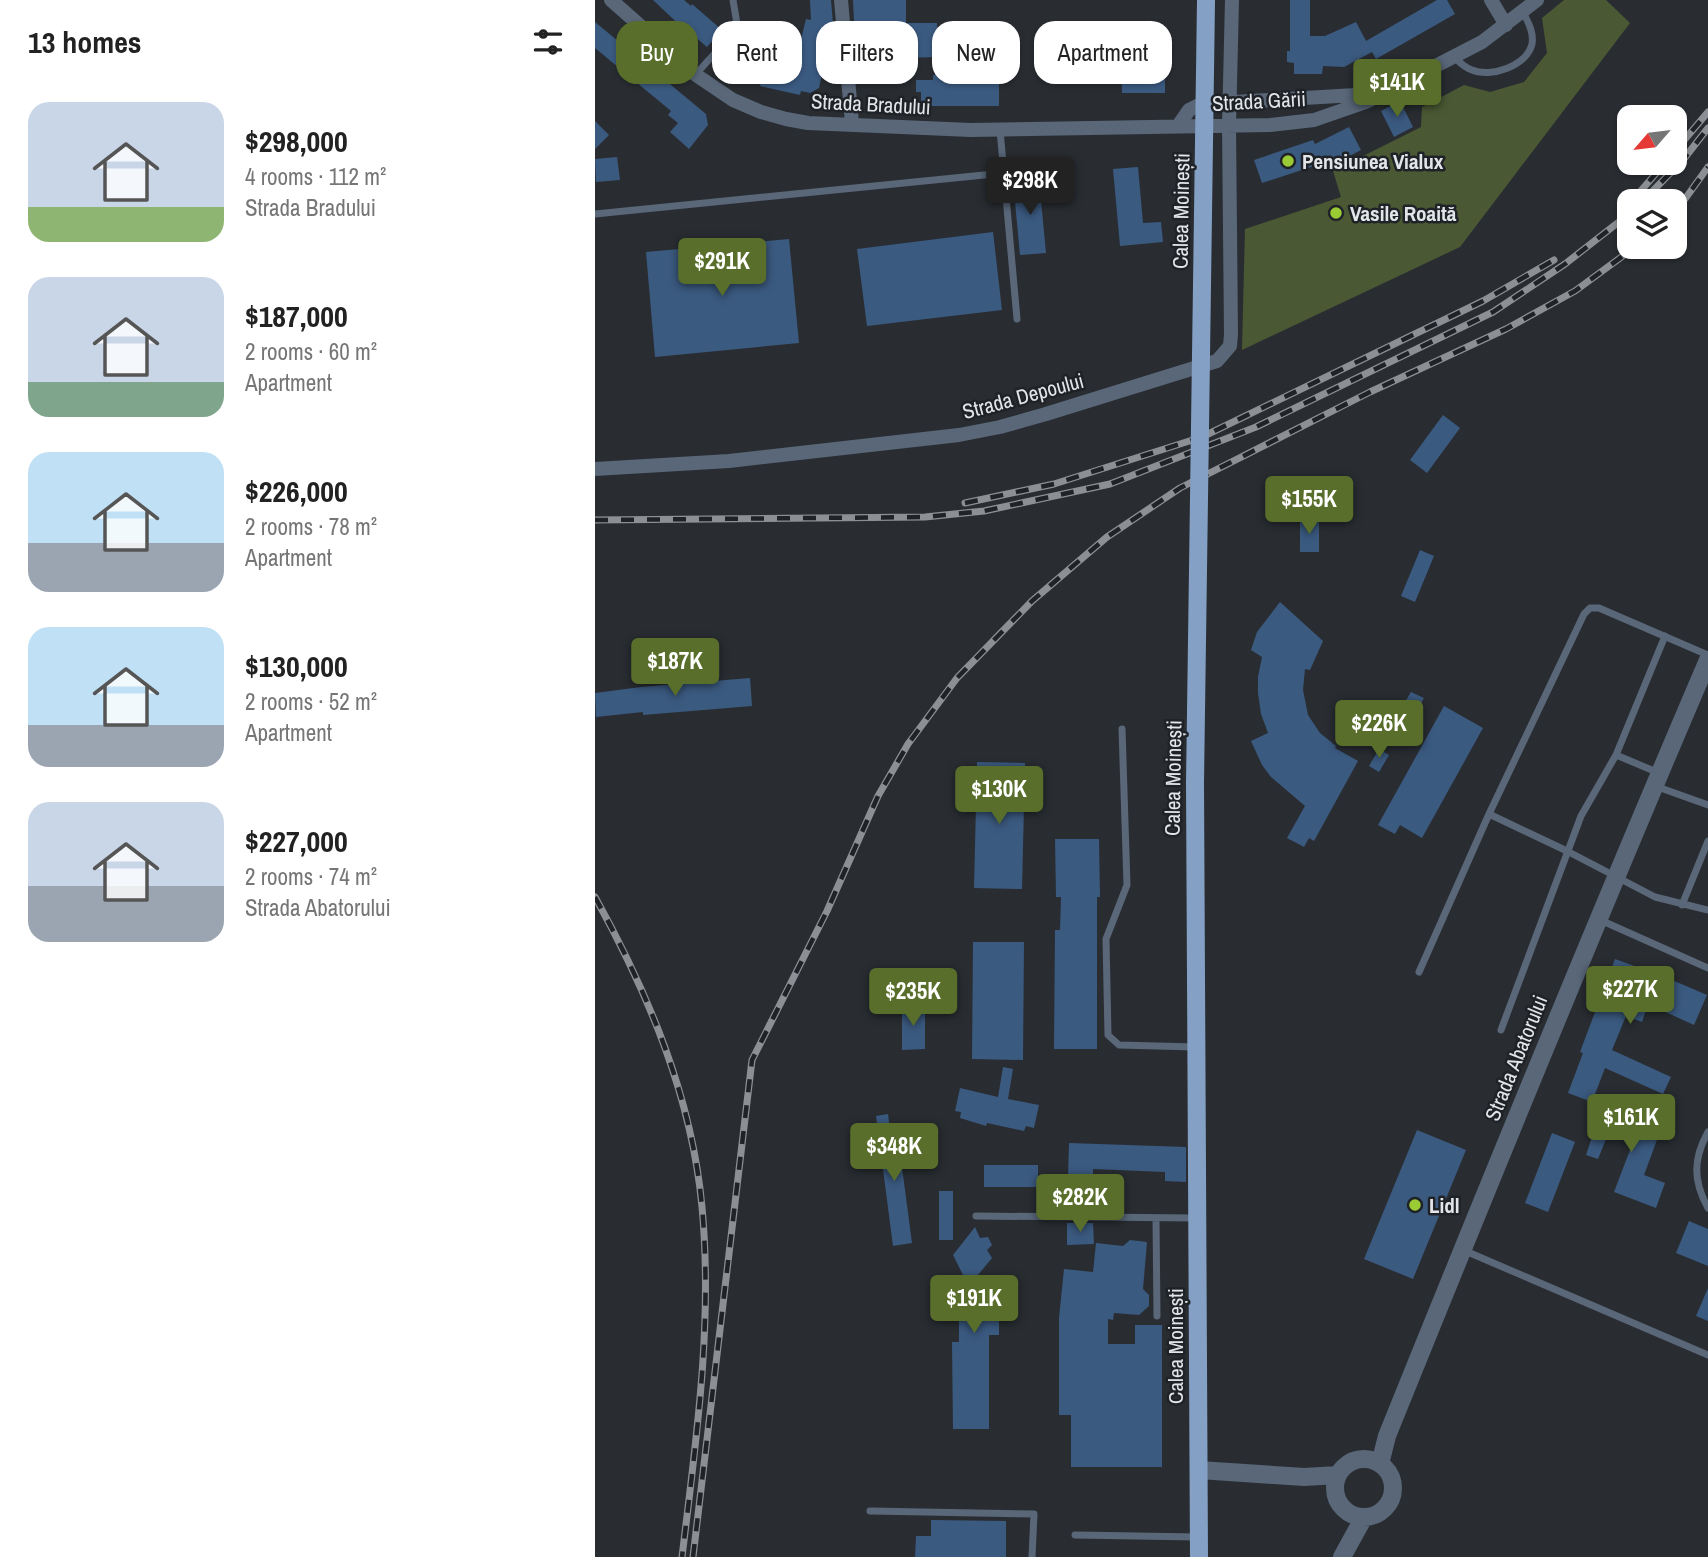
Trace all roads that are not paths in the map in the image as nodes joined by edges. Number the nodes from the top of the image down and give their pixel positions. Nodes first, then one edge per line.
1 (611, 0) edge
2 (733, 0) edge
3 (841, 0) edge
4 (1206, 0) edge
5 (1231, 0) edge
6 (1491, 0) edge
7 (1537, 0) edge
8 (1523, 12) junction
9 (635, 21) edge
10 (1506, 24) junction
11 (1454, 57) junction
12 (698, 73) edge
13 (698, 76) edge
14 (1381, 94) junction
15 (1230, 103) junction
16 (852, 123) junction
17 (1229, 125) junction
18 (1173, 126) junction
19 (1000, 130) junction
20 (1004, 173) junction
21 (595, 214) edge
22 (1017, 318) dead end
23 (595, 469) edge
24 (1665, 636) junction
25 (1708, 657) edge
26 (1122, 729) dead end
27 (1616, 755) junction
28 (1657, 779) junction
29 (1708, 805) edge
30 (1489, 814) junction
31 (1708, 841) edge
32 (1567, 851) junction
33 (1616, 877) junction
34 (1682, 905) junction
35 (1708, 910) edge
36 (1598, 918) junction
37 (1708, 968) edge
38 (1419, 972) dead end
39 (1501, 1030) dead end
40 (1196, 1047) junction
41 (1708, 1132) edge
42 (1708, 1208) edge
43 (976, 1216) dead end
44 (1156, 1218) junction
45 (1197, 1219) junction
46 (1462, 1250) junction
47 (1157, 1316) dead end
48 (1708, 1355) edge
49 (1374, 1461) junction
50 (1199, 1470) junction
51 (1337, 1482) junction
52 (870, 1511) dead end
53 (1356, 1515) junction
54 (1075, 1535) dead end
55 (1199, 1537) junction
56 (1032, 1557) edge
57 (1199, 1557) edge
58 (1341, 1557) edge

1 - 9 street, Strada Bradului
2 - 12 lane
3 - 16 street
4 - 40 main road, Calea Moinești, bridge
5 - 15 street, Strada Depoului
6 - 10 street
7 - 8 street, Strada Gării
8 - 10 street, Strada Gării
8 - 11 lane
10 - 11 street, Strada Gării
11 - 14 street, Strada Gării
13 - 16 street, Strada Bradului
14 - 15 street, Strada Gării
14 - 17 street, Strada Gării
15 - 17 street, Strada Depoului
15 - 18 street, Strada Gării
16 - 19 street, Strada Bradului
17 - 18 street, Strada Gării
17 - 23 street, Strada Depoului
18 - 19 street, Strada Bradului
19 - 20 lane
20 - 21 lane
20 - 22 lane
24 - 25 lane
24 - 27 lane
24 - 30 lane
25 - 28 street, Strada Abatorului
26 - 40 lane
27 - 28 lane
27 - 32 lane
28 - 29 lane
28 - 33 street, Strada Abatorului
30 - 32 lane
30 - 38 lane
31 - 34 lane
32 - 33 lane
32 - 39 lane
33 - 34 lane
33 - 36 street, Strada Abatorului
34 - 35 lane
36 - 37 lane
36 - 46 street, Strada Abatorului
40 - 45 main road, Calea Moinești
41 - 42 lane
43 - 44 lane
44 - 45 lane
44 - 47 lane
45 - 50 main road, Calea Moinești
46 - 48 lane
46 - 49 street, Strada Abatorului
49 - 51 street
49 - 53 street
50 - 51 street
50 - 55 main road, Calea Moinești
51 - 53 street
52 - 56 lane
53 - 58 street
54 - 55 lane
55 - 57 main road, Calea Moinești

